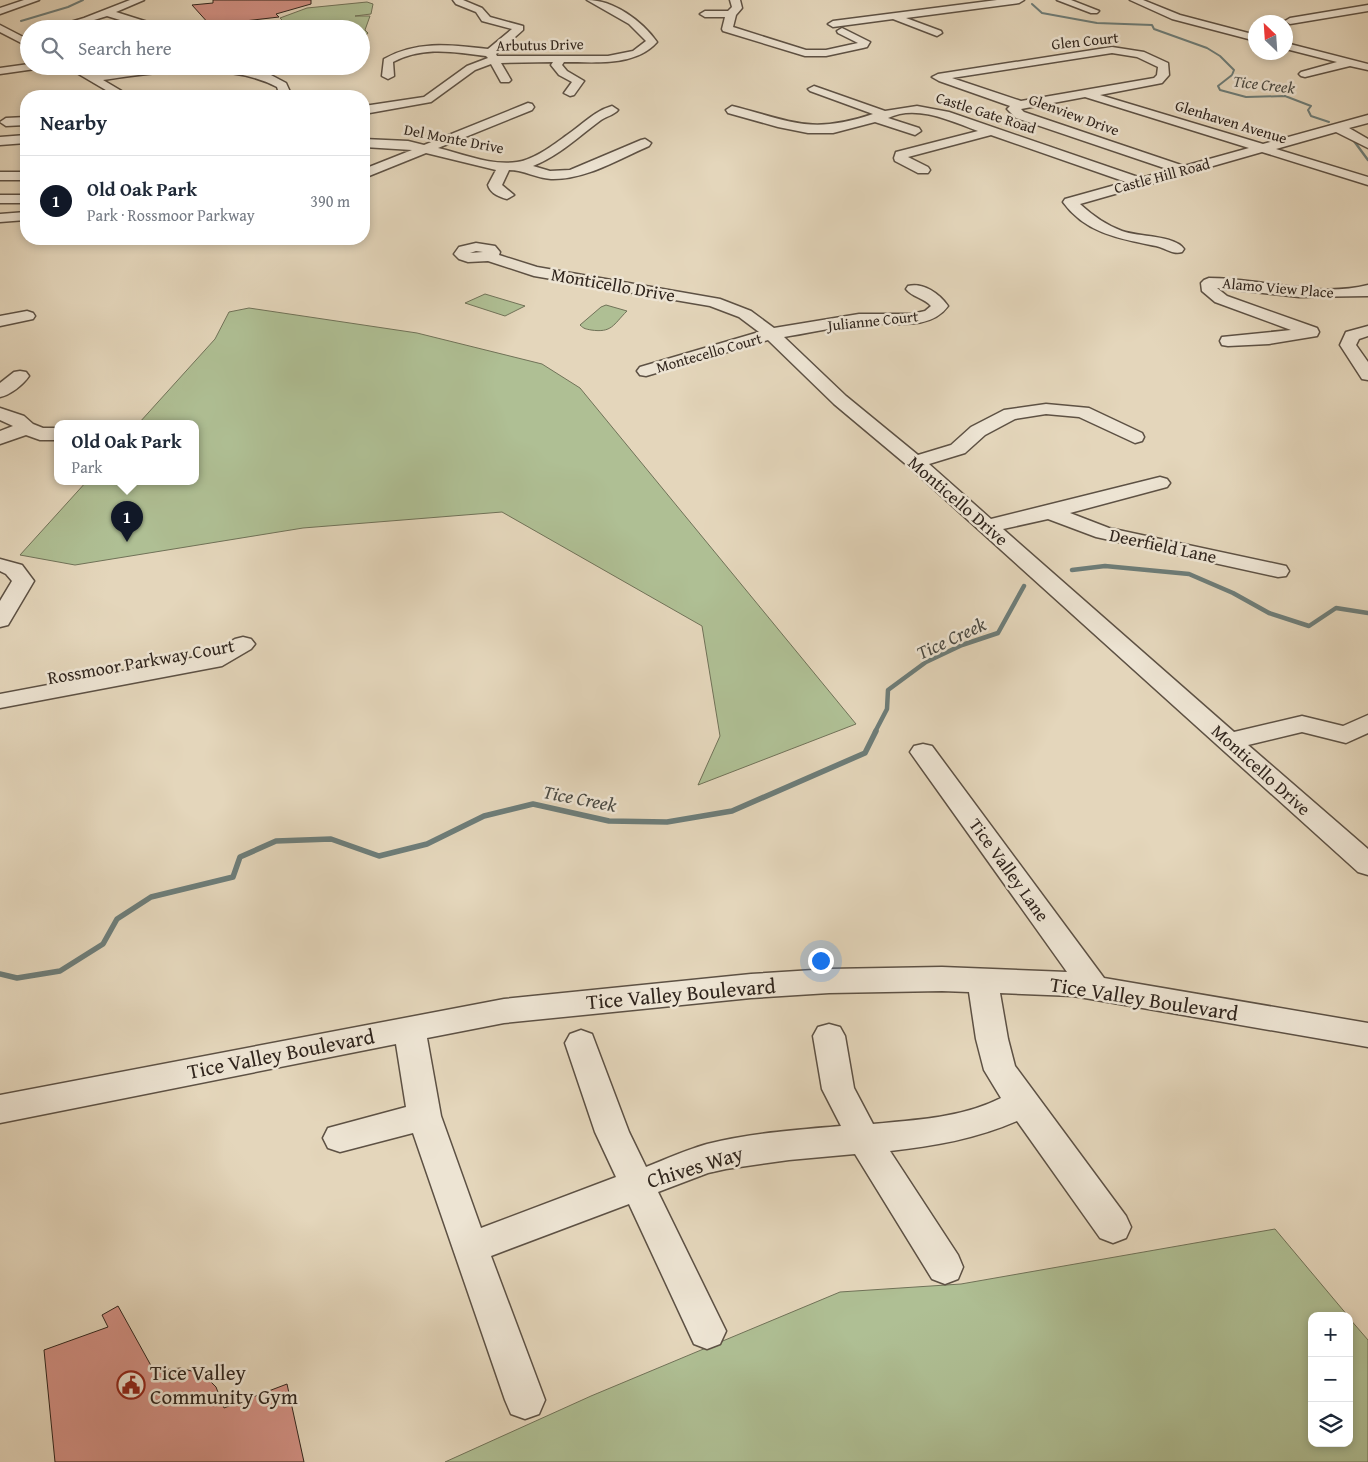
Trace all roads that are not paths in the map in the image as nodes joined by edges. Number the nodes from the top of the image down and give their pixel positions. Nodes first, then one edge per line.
1 (34, 0) edge
2 (139, 0) edge
3 (458, 0) edge
4 (592, 0) edge
5 (735, 0) edge
6 (1019, 0) edge
7 (1062, 0) edge
8 (1135, 0) edge
9 (922, 3) dead end
10 (1368, 8) edge
11 (939, 10) junction
12 (0, 11) edge
13 (1094, 11) dead end
14 (108, 13) junction
15 (705, 14) dead end
16 (731, 14) junction
17 (1329, 15) junction
18 (894, 16) junction
19 (84, 20) edge
20 (131, 20) edge
21 (1293, 21) edge
22 (1352, 22) dead end
23 (834, 24) dead end
24 (0, 28) edge
25 (842, 31) dead end
26 (938, 33) dead end
27 (20, 35) edge
28 (13, 36) junction
29 (1248, 36) edge
30 (0, 38) edge
31 (20, 40) edge
32 (1293, 48) edge
33 (491, 56) junction
34 (560, 59) junction
35 (1349, 62) junction
36 (1368, 67) edge
37 (20, 68) edge
38 (0, 71) edge
39 (1305, 74) dead end
40 (85, 75) edge
41 (113, 75) edge
42 (258, 75) edge
43 (388, 76) dead end
44 (938, 77) joint
45 (90, 78) junction
46 (505, 80) dead end
47 (814, 89) dead end
48 (113, 90) edge
49 (284, 90) edge
50 (570, 93) dead end
51 (1084, 94) junction
52 (1020, 105) junction
53 (528, 107) dead end
54 (370, 109) edge
55 (612, 110) dead end
56 (732, 110) dead end
57 (881, 116) junction
58 (1368, 119) edge
59 (20, 121) edge
60 (6, 122) dead end
61 (1339, 128) junction
62 (914, 131) dead end
63 (991, 131) junction
64 (20, 139) edge
65 (0, 141) edge
66 (370, 143) edge
67 (646, 143) dead end
68 (1368, 144) edge
69 (1260, 148) junction
70 (428, 150) junction
71 (505, 166) junction
72 (520, 166) junction
73 (923, 170) dead end
74 (1185, 171) junction
75 (370, 172) edge
76 (0, 176) edge
77 (20, 176) edge
78 (1368, 181) edge
79 (1139, 182) junction
80 (507, 195) dead end
81 (0, 199) edge
82 (20, 199) edge
83 (20, 216) edge
84 (0, 218) edge
85 (1177, 249) dead end
86 (488, 256) dead end
87 (914, 289) dead end
88 (1368, 290) edge
89 (27, 316) dead end
90 (0, 321) edge
91 (1368, 331) edge
92 (771, 334) junction
93 (1228, 341) dead end
94 (646, 371) dead end
95 (1368, 375) edge
96 (20, 376) dead end
97 (0, 392) edge
98 (0, 413) edge
99 (26, 428) junction
100 (54, 434) edge
101 (1135, 437) dead end
102 (0, 438) edge
103 (914, 462) junction
104 (1160, 483) dead end
105 (1050, 512) junction
106 (987, 526) junction
107 (9, 568) edge
108 (1278, 571) dead end
109 (0, 588) edge
110 (0, 620) edge
111 (0, 686) edge
112 (0, 702) edge
113 (1368, 723) edge
114 (1230, 741) junction
115 (923, 752) dead end
116 (1368, 865) edge
117 (983, 981) junction
118 (1094, 988) junction
119 (410, 1030) junction
120 (1368, 1035) edge
121 (828, 1036) dead end
122 (581, 1043) dead end
123 (1022, 1103) junction
124 (0, 1110) edge
125 (424, 1116) junction
126 (340, 1138) dead end
127 (864, 1139) junction
128 (638, 1184) junction
129 (1113, 1227) dead end
130 (470, 1248) junction
131 (945, 1267) dead end
132 (707, 1331) dead end
133 (524, 1400) dead end

1 - 12 street
2 - 14 street
3 - 33 street
4 - 34 street, Arbutus Drive
5 - 16 street
6 - 11 street
7 - 13 street
8 - 29 street
9 - 11 street
10 - 17 street
11 - 18 street
14 - 19 street
14 - 20 street
15 - 16 street
16 - 25 street
17 - 21 street
17 - 22 street
18 - 23 street
18 - 26 street
24 - 28 street
27 - 28 street
28 - 30 street
28 - 31 street
32 - 35 street
33 - 34 street, Arbutus Drive
33 - 43 street
33 - 46 street
33 - 54 street, Arbutus Drive
34 - 50 street
35 - 36 street
35 - 39 street
37 - 38 street
40 - 45 street
41 - 45 street
42 - 49 street
44 - 51 street, Glen Court
44 - 52 street, Glenview Drive
45 - 48 street
47 - 57 street
51 - 52 street, Glen Court
51 - 69 street, Glenhaven Avenue
52 - 74 street, Glenview Drive
53 - 70 street
55 - 72 street, Del Monte Drive
56 - 57 street, Castle Gate Road
57 - 62 street
57 - 63 street, Castle Gate Road
58 - 61 street, Castle Hill Road
59 - 60 street
61 - 68 street
61 - 69 street, Castle Hill Road
63 - 73 street
63 - 79 street, Castle Gate Road
64 - 65 street
66 - 70 street, Del Monte Drive
67 - 72 street
69 - 74 street, Castle Hill Road
69 - 78 street, Glenhaven Avenue
70 - 71 street, Del Monte Drive
70 - 75 street
71 - 72 street, Del Monte Drive
71 - 80 street
74 - 79 street, Castle Hill Road
76 - 77 street
79 - 85 street, Castle Hill Road
81 - 82 street
83 - 84 street
86 - 92 street, Monticello Drive
87 - 92 street, Julianne Court
88 - 93 street, Alamo View Place
89 - 90 street
91 - 95 street
92 - 94 street, Montecello Court
92 - 103 street, Monticello Drive
96 - 97 street
98 - 99 street
99 - 100 street
99 - 102 street
101 - 103 street
103 - 106 street, Monticello Drive
104 - 105 street
105 - 106 street
105 - 108 street, Deerfield Lane
106 - 114 street, Monticello Drive
107 - 109 street
107 - 110 street
111 - 112 street, Rossmoor Parkway Court
113 - 114 street
114 - 116 street, Monticello Drive
115 - 118 street, Tice Valley Lane
117 - 118 street, Tice Valley Boulevard
117 - 119 street, Tice Valley Boulevard
117 - 123 street
118 - 120 street, Tice Valley Boulevard
119 - 124 street, Tice Valley Boulevard
119 - 125 street
121 - 127 street
122 - 128 street
123 - 127 street, Chives Way
123 - 129 street
125 - 126 street
125 - 130 street
127 - 128 street, Chives Way
127 - 131 street
128 - 130 street, Chives Way
128 - 132 street
130 - 133 street

